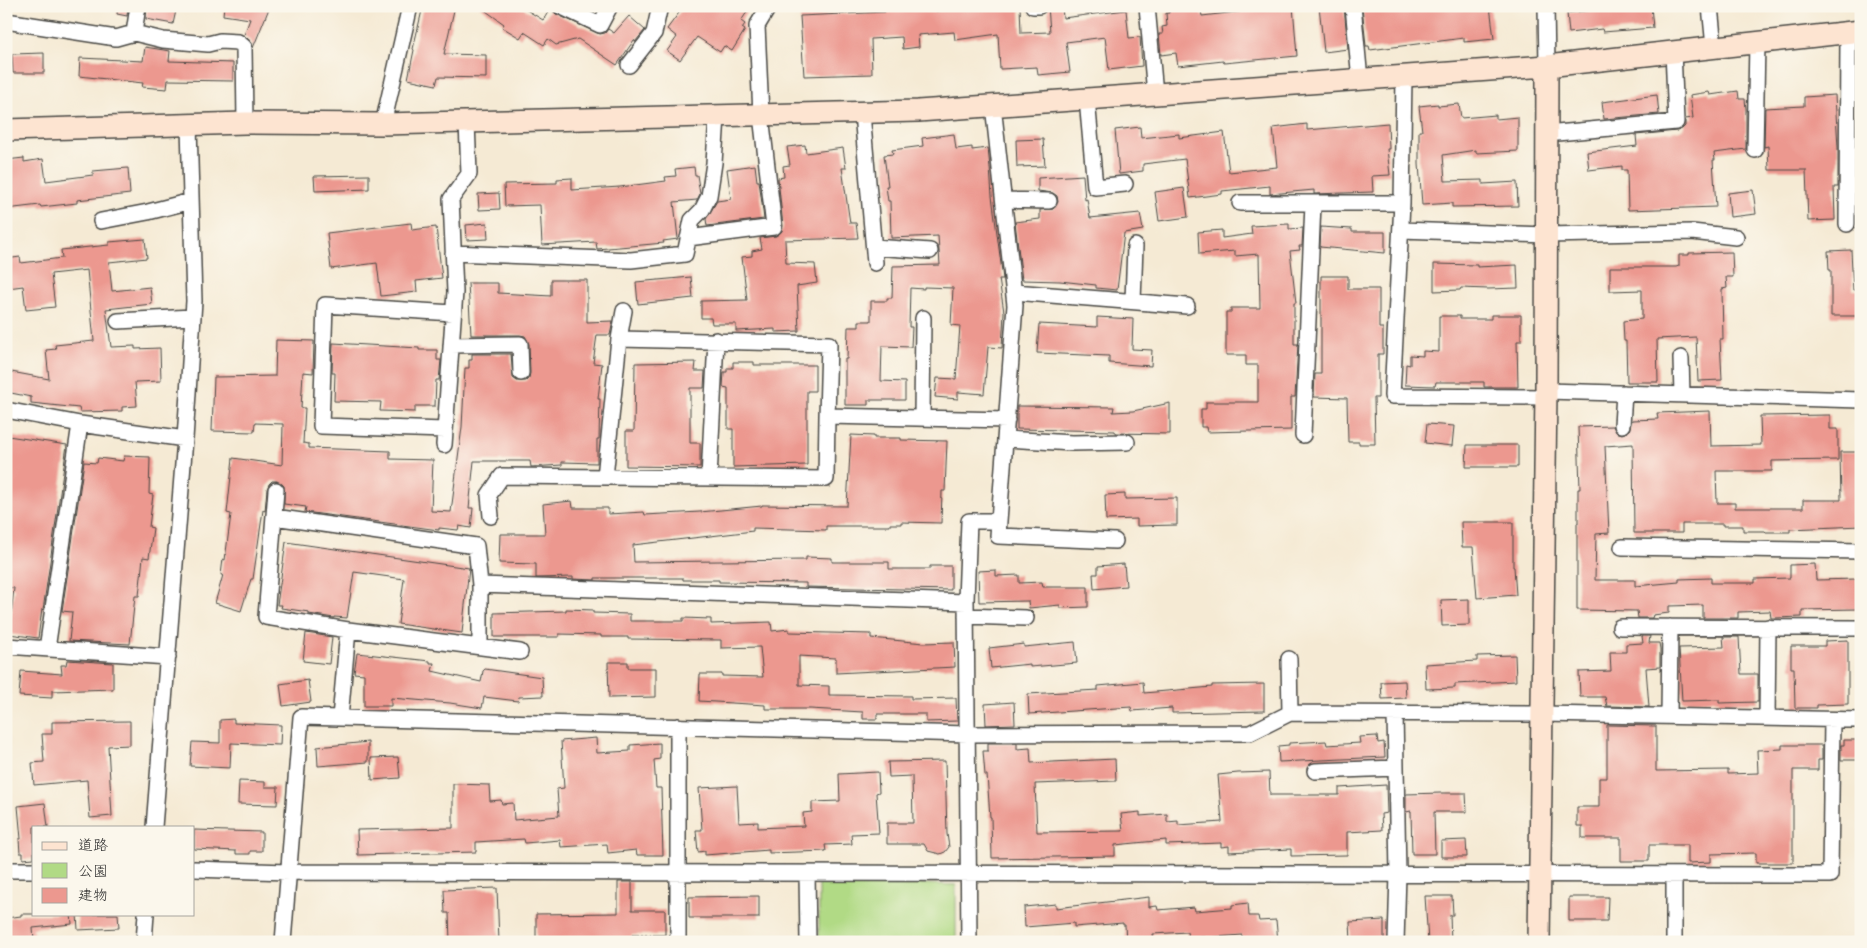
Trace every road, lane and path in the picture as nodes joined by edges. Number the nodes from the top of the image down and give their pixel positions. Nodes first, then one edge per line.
1 (138, 6) edge
2 (410, 6) edge
3 (560, 6) edge
4 (610, 6) edge
5 (660, 6) edge
6 (769, 6) edge
7 (1033, 6) edge
8 (1039, 6) edge
9 (1147, 6) edge
10 (1353, 6) edge
11 (1546, 6) edge
12 (1710, 6) edge
13 (6, 21) edge
14 (1854, 32) edge
15 (134, 33) junction
16 (1758, 42) junction
17 (1714, 47) junction
18 (1673, 52) junction
19 (629, 65) dead end
20 (1547, 66) junction
21 (1404, 77) junction
22 (1360, 80) junction
23 (1155, 94) junction
24 (1087, 98) junction
25 (993, 105) junction
26 (862, 113) junction
27 (761, 115) junction
28 (717, 116) junction
29 (467, 122) junction
30 (244, 123) junction
31 (383, 124) junction
32 (189, 126) junction
33 (6, 130) edge
34 (1546, 134) junction
35 (1854, 146) edge
36 (1755, 150) dead end
37 (1125, 184) dead end
38 (1004, 200) junction
39 (191, 201) junction
40 (1049, 201) dead end
41 (1240, 203) dead end
42 (1402, 203) junction
43 (1313, 204) junction
44 (101, 220) dead end
45 (1847, 224) dead end
46 (1401, 230) junction
47 (1546, 235) junction
48 (1736, 237) dead end
49 (688, 238) junction
50 (1135, 246) dead end
51 (874, 247) junction
52 (930, 251) dead end
53 (453, 253) junction
54 (875, 263) dead end
55 (1014, 292) junction
56 (1133, 301) junction
57 (1187, 306) dead end
58 (624, 311) dead end
59 (454, 313) junction
60 (192, 317) junction
61 (924, 318) dead end
62 (118, 321) dead end
63 (619, 339) junction
64 (716, 340) junction
65 (451, 345) junction
66 (1681, 358) dead end
67 (521, 372) dead end
68 (1624, 393) junction
69 (1546, 394) junction
70 (1682, 395) junction
71 (1861, 400) edge
72 (6, 410) edge
73 (827, 416) junction
74 (922, 418) junction
75 (1007, 420) junction
76 (80, 424) junction
77 (1622, 425) dead end
78 (1302, 435) dead end
79 (185, 439) junction
80 (1006, 439) junction
81 (1127, 442) dead end
82 (605, 477) junction
83 (709, 478) junction
84 (276, 490) dead end
85 (491, 516) dead end
86 (274, 517) junction
87 (998, 521) junction
88 (1115, 541) dead end
89 (1622, 547) dead end
90 (1861, 551) edge
91 (480, 585) junction
92 (966, 609) junction
93 (1026, 618) dead end
94 (1620, 627) dead end
95 (1670, 627) junction
96 (1768, 627) junction
97 (1861, 628) edge
98 (348, 630) junction
99 (6, 646) edge
100 (480, 646) junction
101 (47, 649) junction
102 (520, 652) dead end
103 (168, 657) junction
104 (1289, 659) dead end
105 (1290, 713) junction
106 (1395, 714) junction
107 (1542, 714) junction
108 (1669, 716) junction
109 (340, 718) junction
110 (1767, 718) junction
111 (1832, 720) junction
112 (1861, 720) edge
113 (678, 726) junction
114 (968, 734) junction
115 (1396, 768) junction
116 (1315, 772) dead end
117 (154, 826) edge
118 (195, 869) edge
119 (6, 870) edge
120 (32, 870) edge
121 (288, 872) junction
122 (678, 873) junction
123 (808, 873) junction
124 (970, 874) junction
125 (1398, 874) junction
126 (1540, 875) junction
127 (1674, 875) junction
128 (146, 916) edge
129 (144, 942) edge
130 (283, 942) edge
131 (678, 942) edge
132 (808, 942) edge
133 (969, 942) edge
134 (1396, 942) edge
135 (1539, 942) edge
136 (1674, 942) edge

1 - 15 street
2 - 31 street
3 - 4 street
5 - 19 street
6 - 27 street
7 - 8 street
9 - 23 street
10 - 22 street
11 - 20 street
12 - 17 street
13 - 15 street
14 - 16 street
14 - 35 street
15 - 30 street
16 - 17 street
16 - 36 street
17 - 18 street
18 - 20 street
18 - 34 street
20 - 21 street
20 - 34 street
21 - 22 street
21 - 42 street
22 - 23 street
23 - 24 street
24 - 25 street
24 - 37 street
25 - 26 street
25 - 38 street
26 - 27 street
26 - 51 street
27 - 28 street
27 - 49 street
28 - 29 street
28 - 49 street
29 - 31 street
29 - 53 street
30 - 31 street
30 - 32 street
32 - 33 street
32 - 39 street
34 - 47 street
35 - 45 street
38 - 40 street
38 - 55 street
39 - 44 street
39 - 60 street
41 - 43 street
42 - 43 street
42 - 46 street
43 - 78 street
46 - 47 street
46 - 69 street
47 - 48 street
47 - 69 street
49 - 53 street
50 - 56 street
51 - 52 street
51 - 54 street
53 - 59 street
55 - 56 street
55 - 75 street
56 - 57 street
58 - 63 street
59 - 65 street
59 - 65 street
60 - 62 street
60 - 79 street
61 - 74 street
63 - 64 street
63 - 82 street
64 - 73 street
64 - 83 street
65 - 67 street
66 - 70 street
68 - 69 street
68 - 70 street
68 - 77 street
69 - 107 street
70 - 71 street
72 - 76 street
73 - 74 street
73 - 83 street
74 - 75 street
75 - 80 street
76 - 79 street
76 - 101 street
79 - 103 street
80 - 81 street
80 - 87 street
82 - 83 street
82 - 85 street
84 - 86 street
86 - 91 street
86 - 98 street
87 - 88 street
87 - 92 street
89 - 90 street
91 - 92 street
91 - 100 street
92 - 93 street
92 - 114 street
94 - 95 street
95 - 96 street
95 - 108 street
96 - 97 street
96 - 110 street
98 - 100 street
98 - 109 street
99 - 101 street
100 - 102 street
101 - 103 street
103 - 117 street
104 - 105 street
105 - 106 street
105 - 114 street
106 - 107 street
106 - 115 street
107 - 108 street
107 - 126 street
108 - 110 street
109 - 113 street
109 - 121 street
110 - 111 street
111 - 112 street
111 - 127 street
113 - 114 street
113 - 122 street
114 - 124 street
115 - 116 street
115 - 125 street
118 - 121 street
119 - 120 street
121 - 122 street
121 - 130 street
122 - 123 street
122 - 131 street
123 - 124 street
123 - 132 street
124 - 125 street
124 - 133 street
125 - 126 street
125 - 134 street
126 - 127 street
126 - 135 street
127 - 136 street
128 - 129 street

